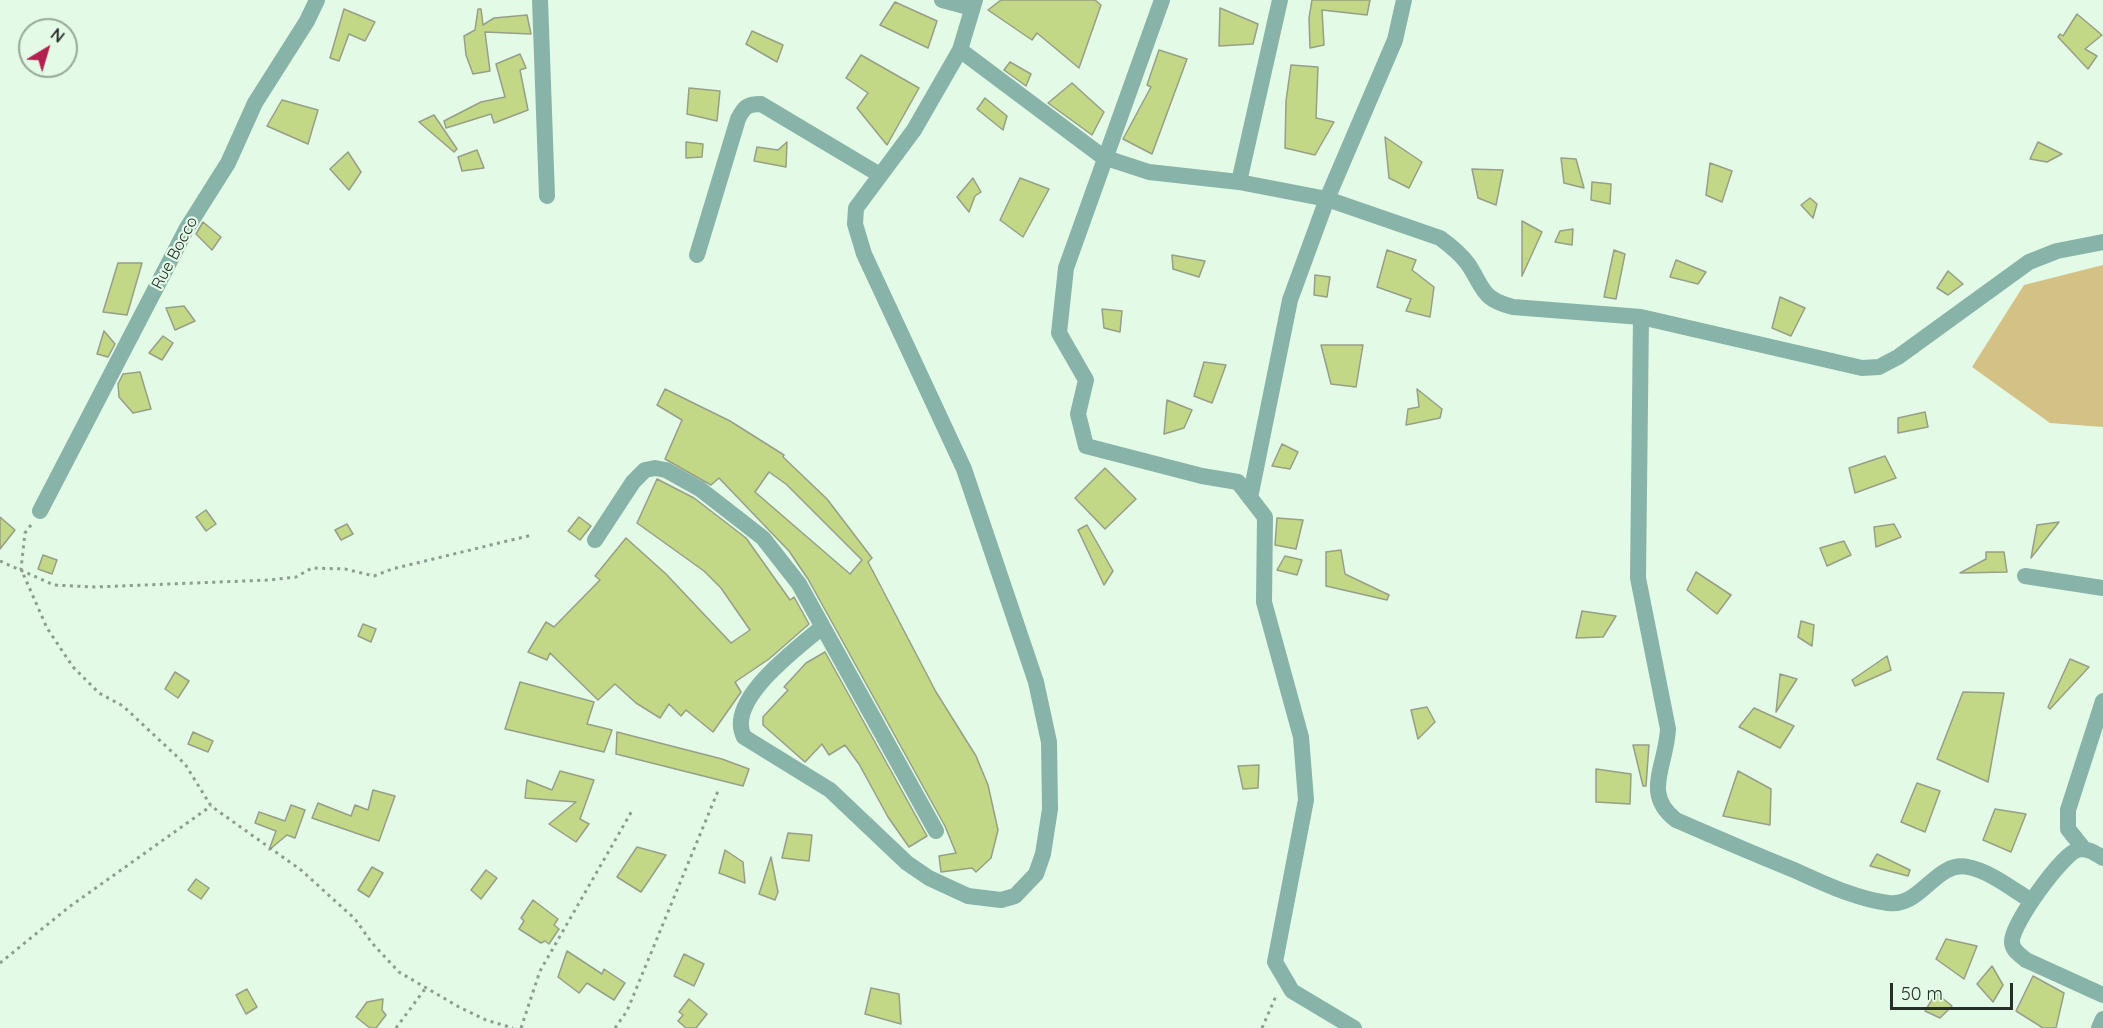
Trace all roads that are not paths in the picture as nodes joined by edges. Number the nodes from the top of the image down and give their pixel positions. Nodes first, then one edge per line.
1 (540, 0) edge
2 (942, 0) edge
3 (1161, 0) edge
4 (1280, 0) edge
5 (1404, 0) edge
6 (315, 1) edge
7 (973, 4) edge
8 (960, 50) junction
9 (1103, 157) junction
10 (880, 175) junction
11 (1239, 182) junction
12 (547, 195) dead end
13 (1327, 199) junction
14 (2103, 242) edge
15 (697, 255) dead end
16 (1641, 317) junction
17 (1250, 498) junction
18 (40, 511) road end
19 (595, 540) dead end
20 (2025, 576) dead end
21 (2103, 588) edge
22 (822, 627) junction
23 (2103, 701) edge
24 (936, 831) dead end
25 (2084, 849) junction
26 (2103, 858) edge
27 (2032, 901) junction
28 (2103, 995) edge
29 (2103, 1019) edge
30 (1354, 1028) edge
31 (2099, 1028) edge

1 - 12 street
2 - 7 street
3 - 9 street
4 - 11 street
5 - 13 street
6 - 18 street, Rue Bocco
7 - 8 street
8 - 9 street
8 - 10 street
9 - 11 street
9 - 17 street
10 - 15 street
10 - 22 street
11 - 13 street
13 - 16 street
13 - 17 street
14 - 16 street
16 - 27 street
17 - 30 street
19 - 22 street
20 - 21 street
22 - 24 street
23 - 25 street
25 - 26 street
25 - 27 street
27 - 28 street
29 - 31 street

